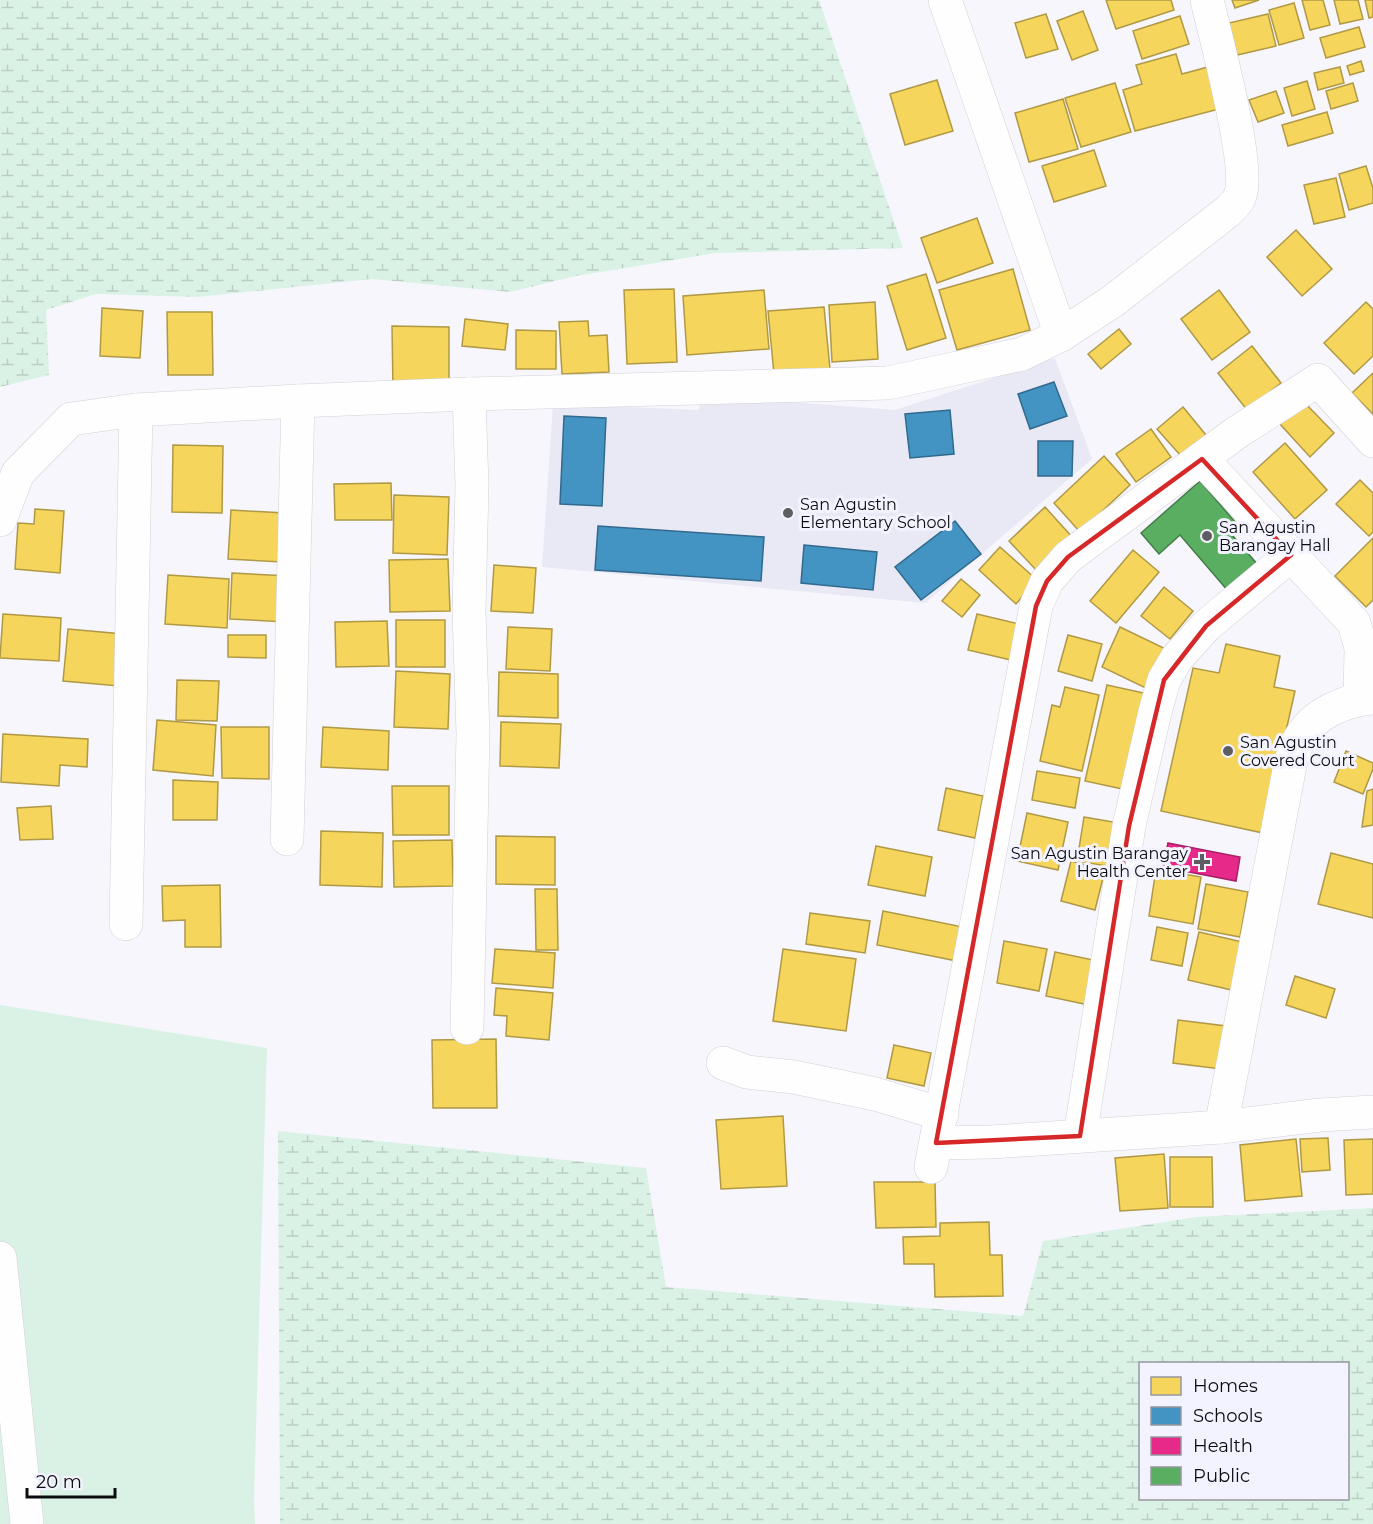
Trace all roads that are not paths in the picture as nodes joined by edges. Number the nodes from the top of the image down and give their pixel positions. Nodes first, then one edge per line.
1 (945, 0) edge
2 (1207, 0) edge
3 (1061, 335) junction
4 (469, 394) junction
5 (298, 401) junction
6 (136, 410) junction
7 (1373, 441) edge
8 (1202, 459) junction
9 (0, 520) edge
10 (1291, 555) junction
11 (1366, 699) edge
12 (287, 839) dead end
13 (126, 924) dead end
14 (467, 1028) dead end
15 (723, 1063) dead end
16 (1371, 1103) edge
17 (1221, 1127) junction
18 (1080, 1136) junction
19 (936, 1142) junction
20 (0, 1258) edge
21 (27, 1524) edge

1 - 3 street
2 - 3 street
3 - 4 street
4 - 5 street
4 - 14 street
5 - 6 street
5 - 12 street
6 - 9 street
6 - 13 street
7 - 8 street
8 - 10 street
8 - 19 street
10 - 11 street
10 - 18 street
11 - 17 street
15 - 19 street
16 - 17 street
17 - 18 street
18 - 19 street
20 - 21 street

